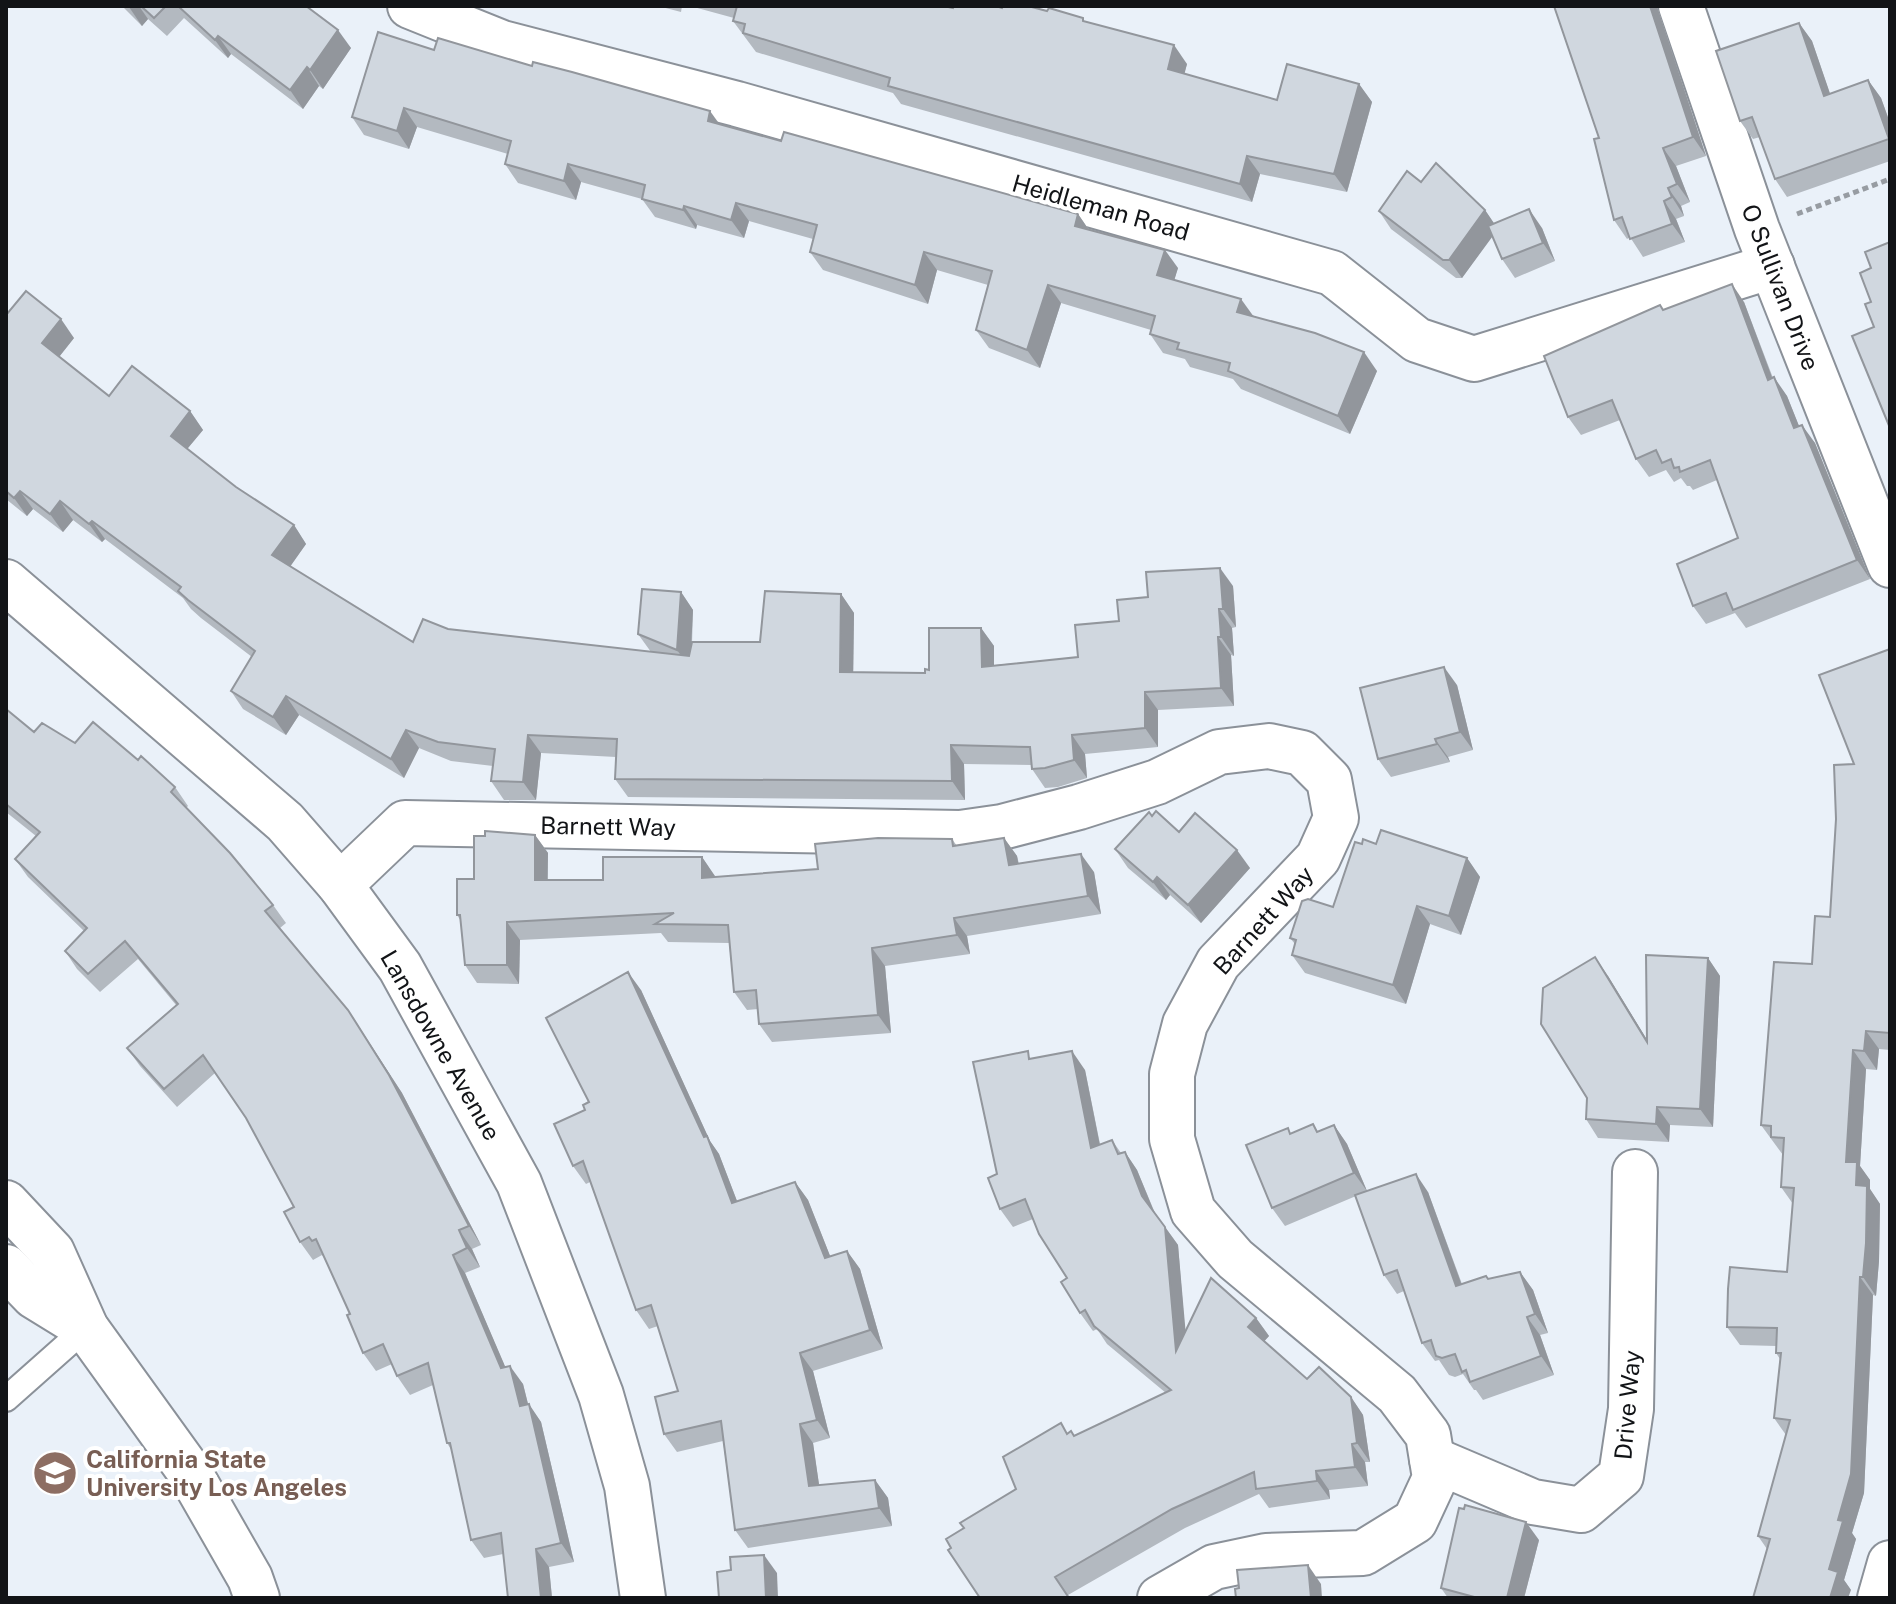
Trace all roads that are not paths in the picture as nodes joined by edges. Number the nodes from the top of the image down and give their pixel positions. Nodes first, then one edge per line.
1 (410, 6) edge
2 (1681, 6) edge
3 (1764, 248) junction
4 (1890, 565) edge
5 (6, 582) edge
6 (340, 885) junction
7 (1635, 1172) dead end
8 (6, 1203) edge
9 (6, 1267) edge
10 (86, 1328) junction
11 (6, 1399) edge
12 (1432, 1459) junction
13 (1890, 1563) edge
14 (257, 1598) edge
15 (643, 1598) edge
16 (1160, 1598) edge
17 (1880, 1598) edge

1 - 3 street, Heidleman Road
2 - 3 street, O Sullivan Drive
3 - 4 street, O Sullivan Drive
5 - 6 street, Lansdowne Avenue
6 - 12 street, Barnett Way
6 - 15 street, Lansdowne Avenue
7 - 12 street, Drive Way
8 - 10 street
9 - 10 street
10 - 11 lane
10 - 14 street
12 - 16 street, Barnett Way
13 - 17 street

